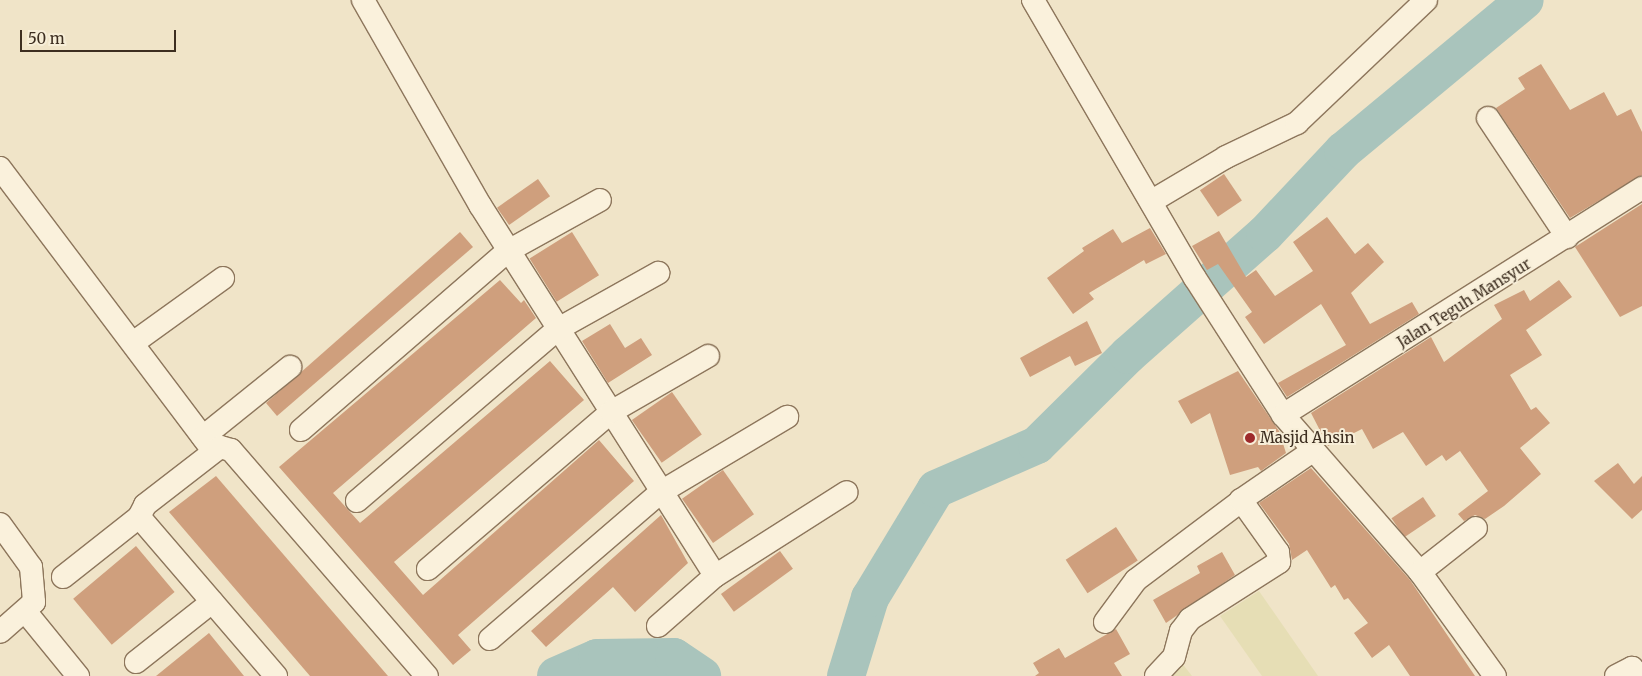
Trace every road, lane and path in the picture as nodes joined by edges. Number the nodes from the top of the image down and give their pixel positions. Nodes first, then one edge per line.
1 (362, 0) edge
2 (1033, 0) edge
3 (1426, 0) edge
4 (1488, 118) dead end
5 (0, 168) edge
6 (1642, 188) edge
7 (600, 200) dead end
8 (1152, 201) junction
9 (1567, 237) junction
10 (508, 251) junction
11 (658, 273) dead end
12 (223, 278) dead end
13 (558, 329) junction
14 (133, 343) junction
15 (708, 356) dead end
16 (290, 367) dead end
17 (611, 412) junction
18 (1283, 416) junction
19 (787, 417) dead end
20 (301, 430) dead end
21 (208, 443) junction
22 (1311, 452) junction
23 (661, 492) junction
24 (848, 492) dead end
25 (357, 501) dead end
26 (1241, 501) junction
27 (140, 517) junction
28 (0, 524) edge
29 (1476, 528) dead end
30 (428, 569) dead end
31 (1420, 572) junction
32 (714, 576) junction
33 (63, 577) dead end
34 (212, 602) junction
35 (25, 612) junction
36 (1105, 622) dead end
37 (658, 626) dead end
38 (0, 632) edge
39 (490, 639) dead end
40 (136, 662) dead end
41 (78, 676) edge
42 (276, 676) edge
43 (427, 676) edge
44 (1156, 676) edge
45 (1496, 676) edge
46 (1616, 676) edge
47 (1640, 676) edge

1 - 10 street
2 - 8 street
3 - 8 street
4 - 9 street
5 - 14 street
6 - 9 street, Jalan Teguh Mansyur
7 - 10 street
8 - 18 street
9 - 18 street, Jalan Teguh Mansyur
10 - 13 street
10 - 20 street
11 - 13 street
12 - 14 street
13 - 17 street
13 - 25 street
14 - 21 street
15 - 17 street
16 - 21 street
17 - 23 street
17 - 30 street
18 - 22 street
19 - 23 street
21 - 27 street
21 - 43 street
22 - 26 street
22 - 31 street
23 - 32 street
23 - 39 street
24 - 32 street
26 - 36 street
26 - 44 street
27 - 33 street
27 - 34 street
28 - 35 street
29 - 31 street
31 - 45 street
32 - 37 street
34 - 40 street
34 - 42 street
35 - 38 street
35 - 41 street
46 - 47 street

